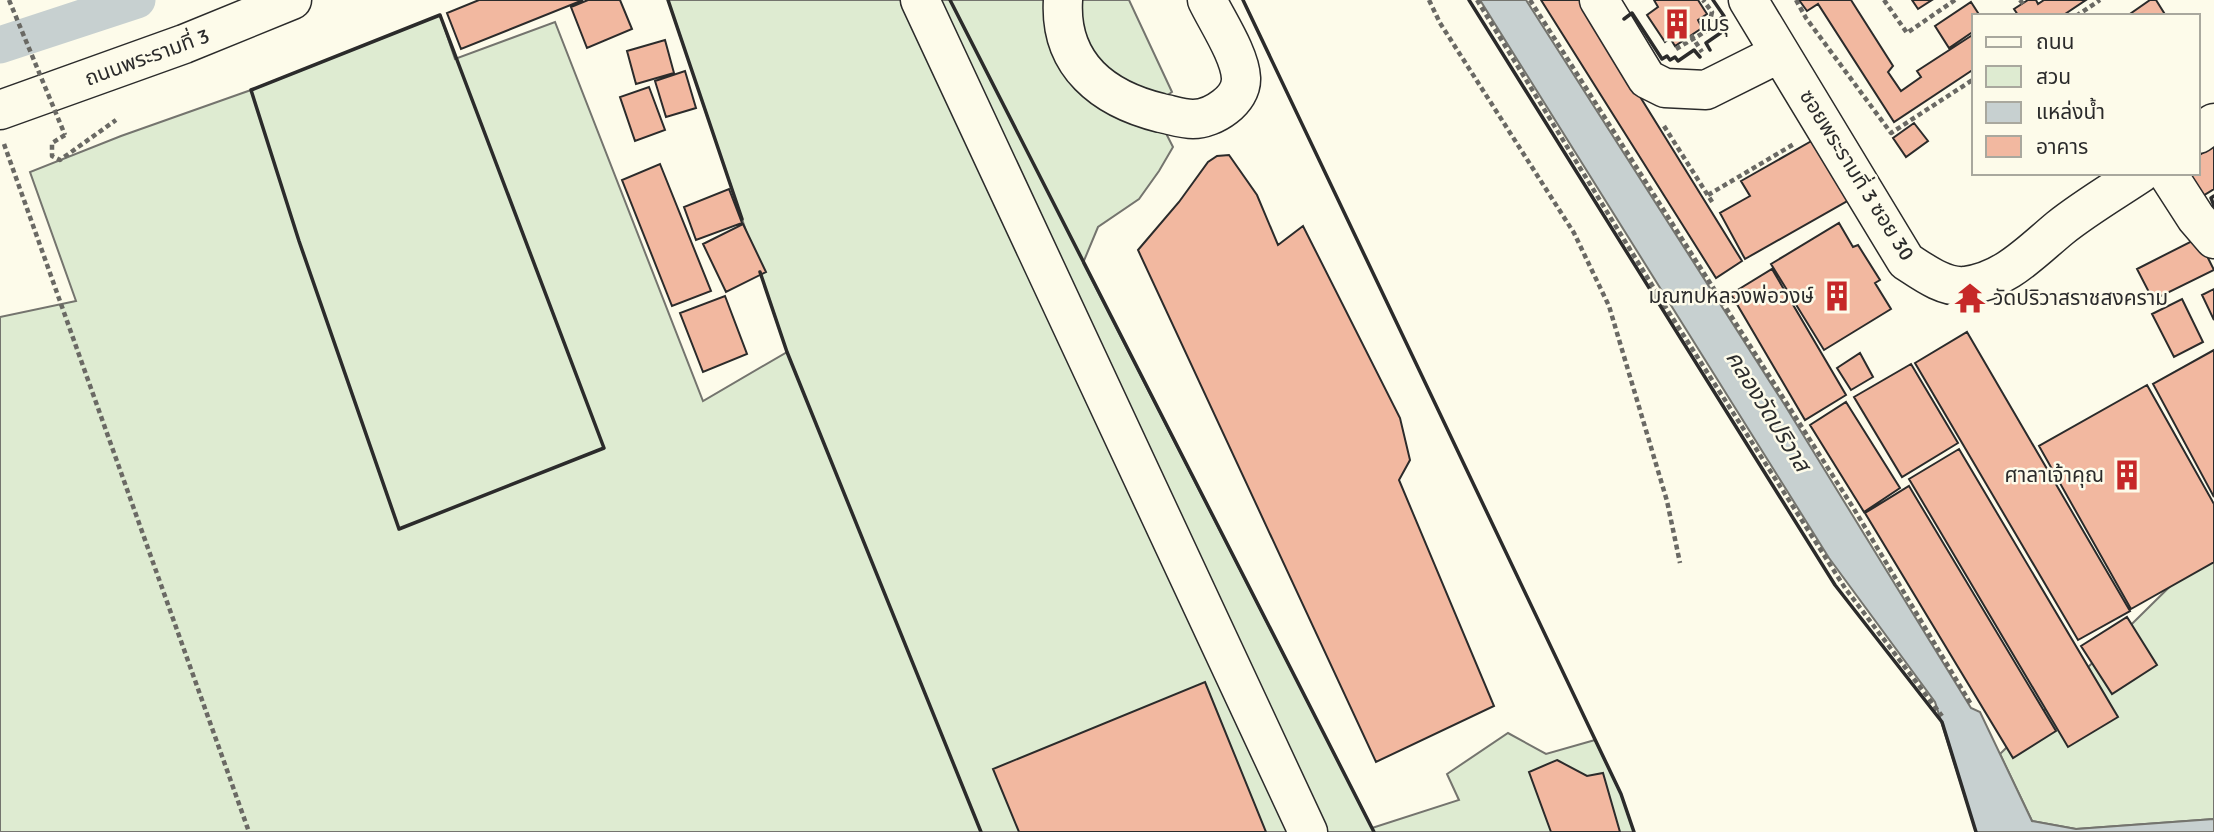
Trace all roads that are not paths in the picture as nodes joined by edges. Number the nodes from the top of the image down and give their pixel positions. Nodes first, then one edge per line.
1 (292, 0) edge
2 (920, 0) edge
3 (1063, 0) edge
4 (1207, 0) edge
5 (1599, 0) edge
6 (1748, 0) edge
7 (1780, 53) junction
8 (0, 110) edge
9 (2138, 175) edge
10 (2168, 175) edge
11 (2214, 239) edge
12 (1307, 832) edge

1 - 8 main road, ถนนพระรามที่ 3
2 - 12 main road
3 - 4 main road
5 - 7 main road
6 - 7 main road, ซอยพระรามที่ 3 ซอย 30
7 - 9 main road, ซอยพระรามที่ 3 ซอย 30
10 - 11 main road

